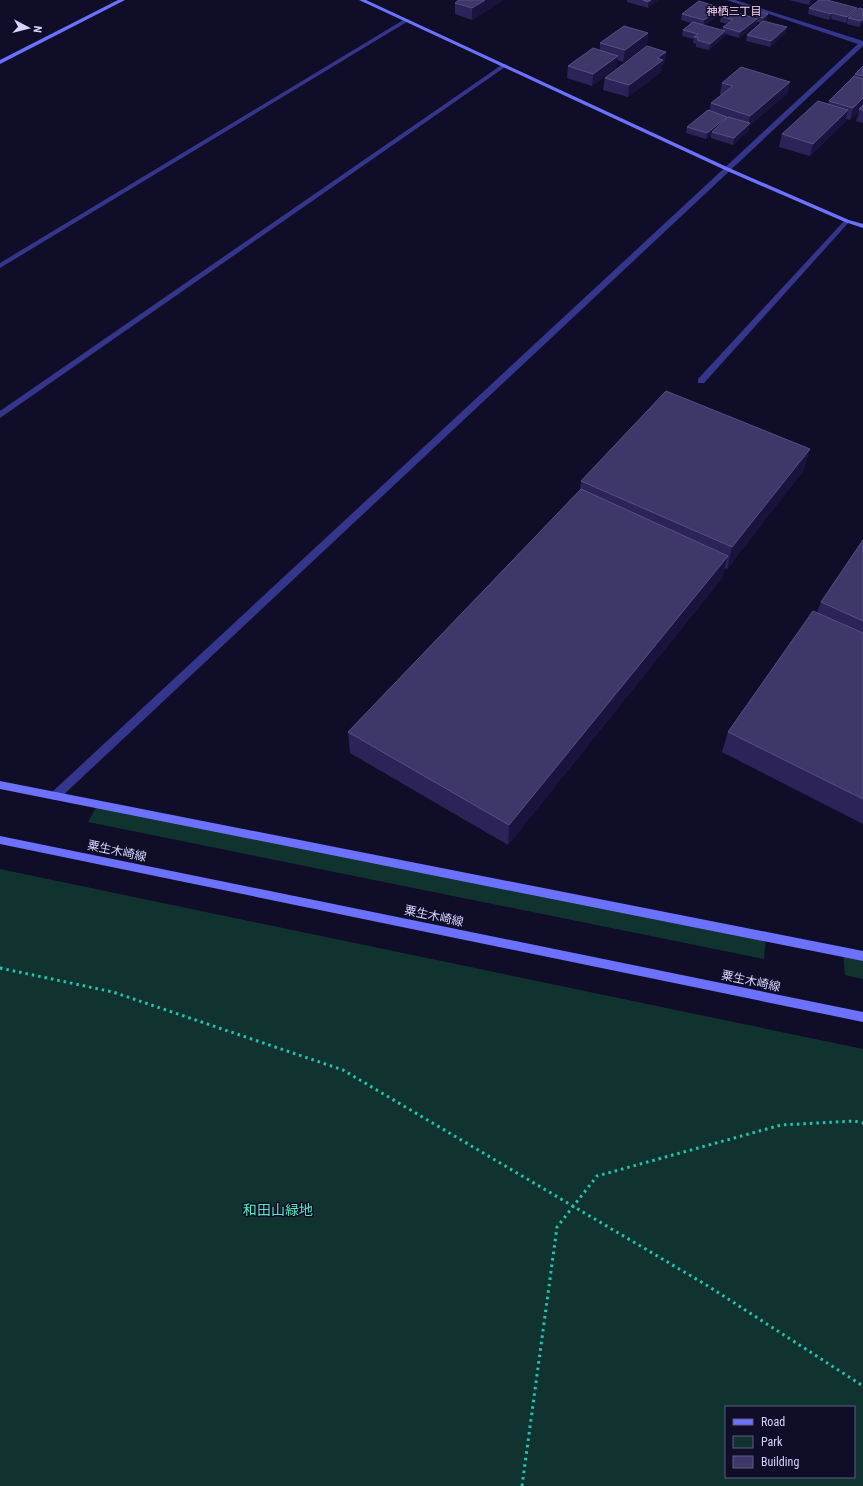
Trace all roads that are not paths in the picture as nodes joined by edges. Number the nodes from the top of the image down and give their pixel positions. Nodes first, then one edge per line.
1 (122, 0) edge
2 (362, 0) edge
3 (730, 0) edge
4 (407, 20) junction
5 (863, 43) edge
6 (0, 62) edge
7 (505, 65) junction
8 (727, 168) junction
9 (847, 221) junction
10 (863, 226) edge
11 (0, 266) edge
12 (701, 381) dead end
13 (0, 415) edge
14 (0, 785) edge
15 (55, 796) junction
16 (0, 840) edge
17 (863, 956) edge
18 (863, 1017) edge

1 - 6 main road
2 - 4 main road
3 - 5 street
4 - 7 main road
4 - 11 street
5 - 8 street
7 - 8 main road
7 - 13 street
8 - 9 main road
8 - 15 street
9 - 10 main road
9 - 12 street
14 - 15 main road
15 - 17 main road
16 - 18 main road, 粟生木崎線

